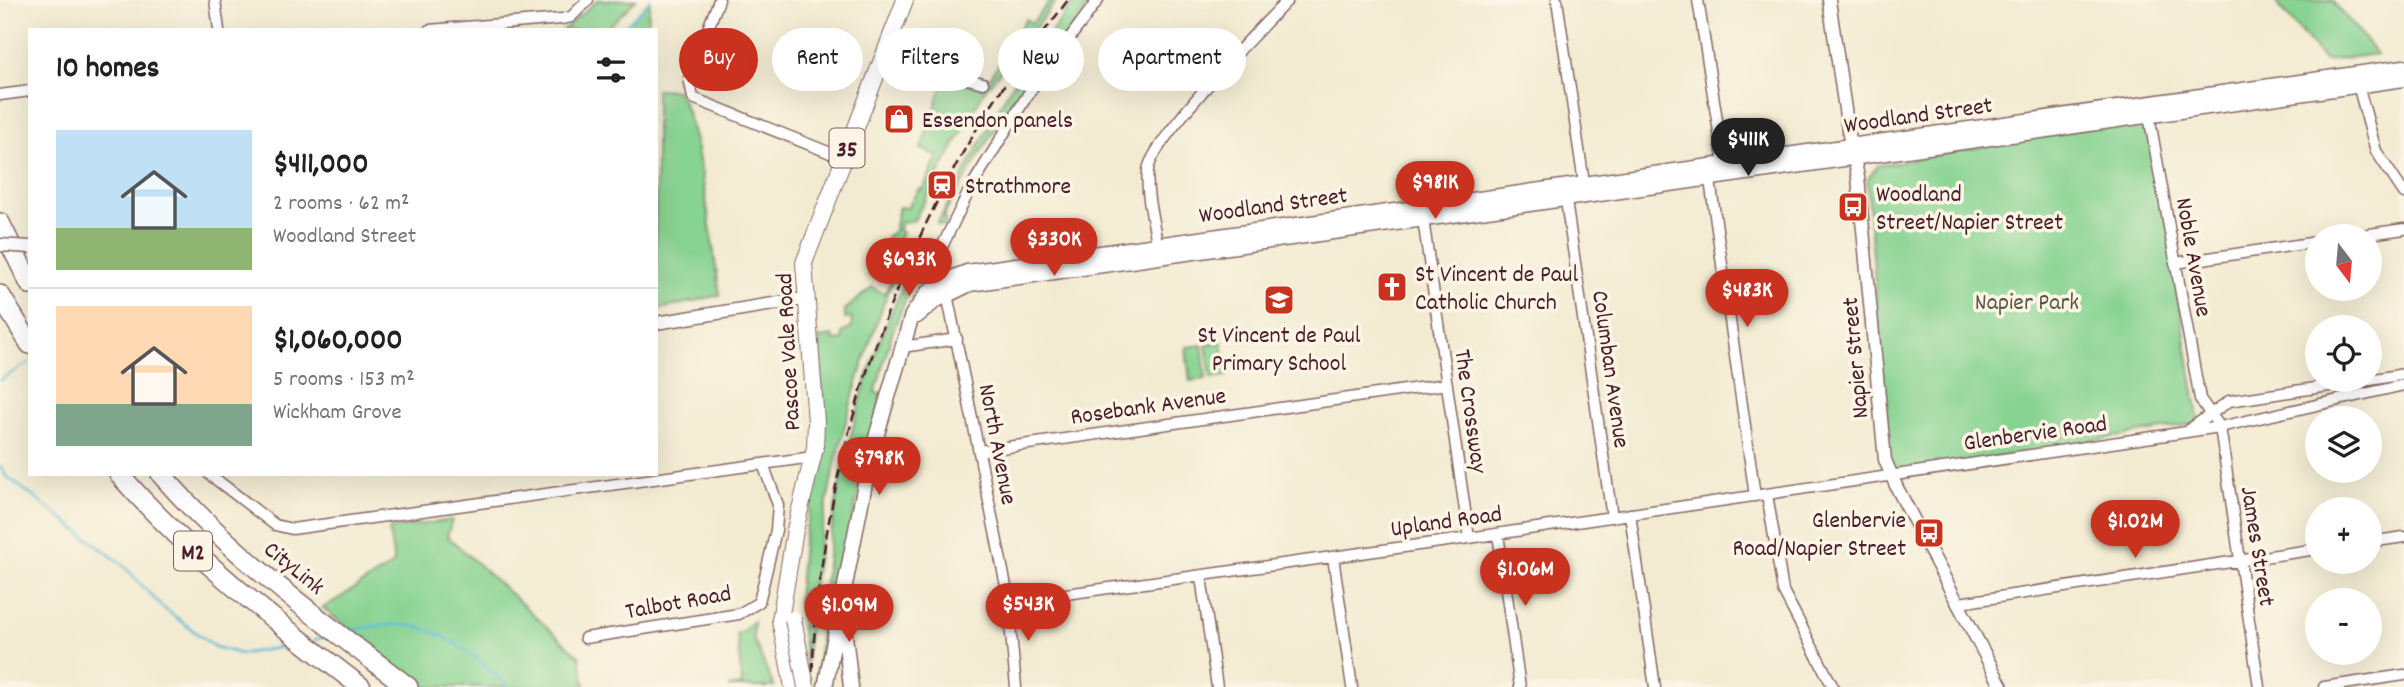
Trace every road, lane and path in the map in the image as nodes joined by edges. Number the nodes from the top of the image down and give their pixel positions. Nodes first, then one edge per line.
1 (215, 0) edge
2 (588, 0) edge
3 (719, 0) edge
4 (905, 0) edge
5 (1098, 0) edge
6 (1288, 0) edge
7 (1557, 0) edge
8 (1698, 0) edge
9 (1829, 0) edge
10 (219, 28) edge
11 (453, 28) edge
12 (894, 28) edge
13 (2404, 67) edge
14 (877, 71) edge
15 (2404, 79) edge
16 (2357, 80) junction
17 (28, 92) edge
18 (0, 95) edge
19 (2148, 110) junction
20 (1853, 153) junction
21 (843, 158) junction
22 (1725, 170) junction
23 (1709, 173) junction
24 (1585, 190) junction
25 (1565, 192) junction
26 (2404, 193) edge
27 (1422, 213) junction
28 (0, 223) edge
29 (2404, 229) edge
30 (2382, 232) edge
31 (2305, 244) edge
32 (0, 245) edge
33 (28, 247) edge
34 (1158, 251) junction
35 (2175, 263) junction
36 (28, 280) edge
37 (944, 288) junction
38 (0, 295) edge
39 (804, 299) junction
40 (658, 323) edge
41 (957, 339) junction
42 (28, 340) edge
43 (904, 341) junction
44 (2404, 374) edge
45 (2382, 378) edge
46 (1447, 384) junction
47 (2404, 385) edge
48 (2305, 390) edge
49 (2210, 414) junction
50 (2220, 427) junction
51 (2187, 430) junction
52 (980, 451) junction
53 (813, 457) junction
54 (763, 464) junction
55 (1890, 475) junction
56 (121, 476) edge
57 (163, 476) edge
58 (212, 476) edge
59 (1761, 495) junction
60 (1630, 514) junction
61 (1612, 517) junction
62 (1498, 534) junction
63 (2404, 537) edge
64 (1469, 538) junction
65 (2382, 540) edge
66 (2305, 551) edge
67 (1333, 557) junction
68 (2240, 561) junction
69 (1201, 576) junction
70 (840, 595) junction
71 (1008, 602) junction
72 (1959, 603) junction
73 (786, 619) junction
74 (585, 638) dead end
75 (330, 663) junction
76 (2404, 675) edge
77 (351, 687) edge
78 (361, 687) edge
79 (408, 687) edge
80 (793, 687) edge
81 (806, 687) edge
82 (825, 687) edge
83 (852, 687) edge
84 (1016, 687) edge
85 (1217, 687) edge
86 (1352, 687) edge
87 (1520, 687) edge
88 (1655, 687) edge
89 (1833, 687) edge
90 (2002, 687) edge
91 (2259, 687) edge
92 (2324, 687) edge

1 - 10 street
2 - 11 street
3 - 21 street
4 - 12 main road, Pascoe Vale Road / 35
5 - 37 street, North Avenue
6 - 34 street
7 - 24 street
8 - 22 street
9 - 20 street, Napier Street
13 - 16 main road, Woodland Street
14 - 21 main road, Pascoe Vale Road / 35
15 - 16 main road, Woodland Street
16 - 19 main road, Woodland Street
16 - 26 street
17 - 18 street
19 - 20 main road, Woodland Street
19 - 35 street, Noble Avenue
20 - 22 main road, Woodland Street
20 - 55 street, Napier Street
21 - 39 main road, Pascoe Vale Road / 35
22 - 23 main road, Woodland Street
23 - 24 main road, Woodland Street
23 - 59 street
24 - 25 main road, Woodland Street
25 - 27 main road, Woodland Street
25 - 61 street, Columban Avenue
27 - 34 main road, Woodland Street
27 - 46 street, The Crossway
28 - 36 highway
29 - 30 street
31 - 35 street
32 - 33 street, bridge
34 - 37 main road, Woodland Street
35 - 49 street, Noble Avenue
37 - 41 street, North Avenue
37 - 43 main road, Woodland Street
38 - 42 highway
39 - 40 street
39 - 53 main road, Pascoe Vale Road / 35
41 - 43 street
41 - 52 street, North Avenue
43 - 70 main road, Woodland Street
44 - 45 street, Glenbervie Road
46 - 52 street, Rosebank Avenue
46 - 64 street, The Crossway
47 - 50 street, Glenbervie Road
48 - 49 street, Glenbervie Road
49 - 50 street, James Street
49 - 51 street, Glenbervie Road
50 - 51 street, Glenbervie Road
50 - 68 street, James Street
51 - 55 street, Glenbervie Road
52 - 71 street, North Avenue
53 - 54 street
53 - 73 main road, Pascoe Vale Road / 35
54 - 58 street
54 - 74 street, Talbot Road
55 - 59 street, Upland Road
55 - 72 street, Napier Street
56 - 75 highway, M2
57 - 79 highway, CityLink / M2
59 - 60 street, Upland Road
59 - 89 street
60 - 61 street, Upland Road
60 - 88 street
61 - 62 street, Upland Road
62 - 64 street, Upland Road
62 - 87 street
63 - 65 street
64 - 67 street, Upland Road
66 - 68 street
67 - 69 street, Upland Road
67 - 86 street
68 - 72 street
68 - 91 street, James Street
69 - 71 street, Upland Road
69 - 85 street
70 - 82 main road, Woodland Street
70 - 83 main road
71 - 84 street, North Avenue
72 - 90 street, Napier Street
73 - 80 main road, Pascoe Vale Road / 35
73 - 81 main road, Pascoe Vale Road / 35, bridge
75 - 77 highway
75 - 78 highway, M2
76 - 92 street

